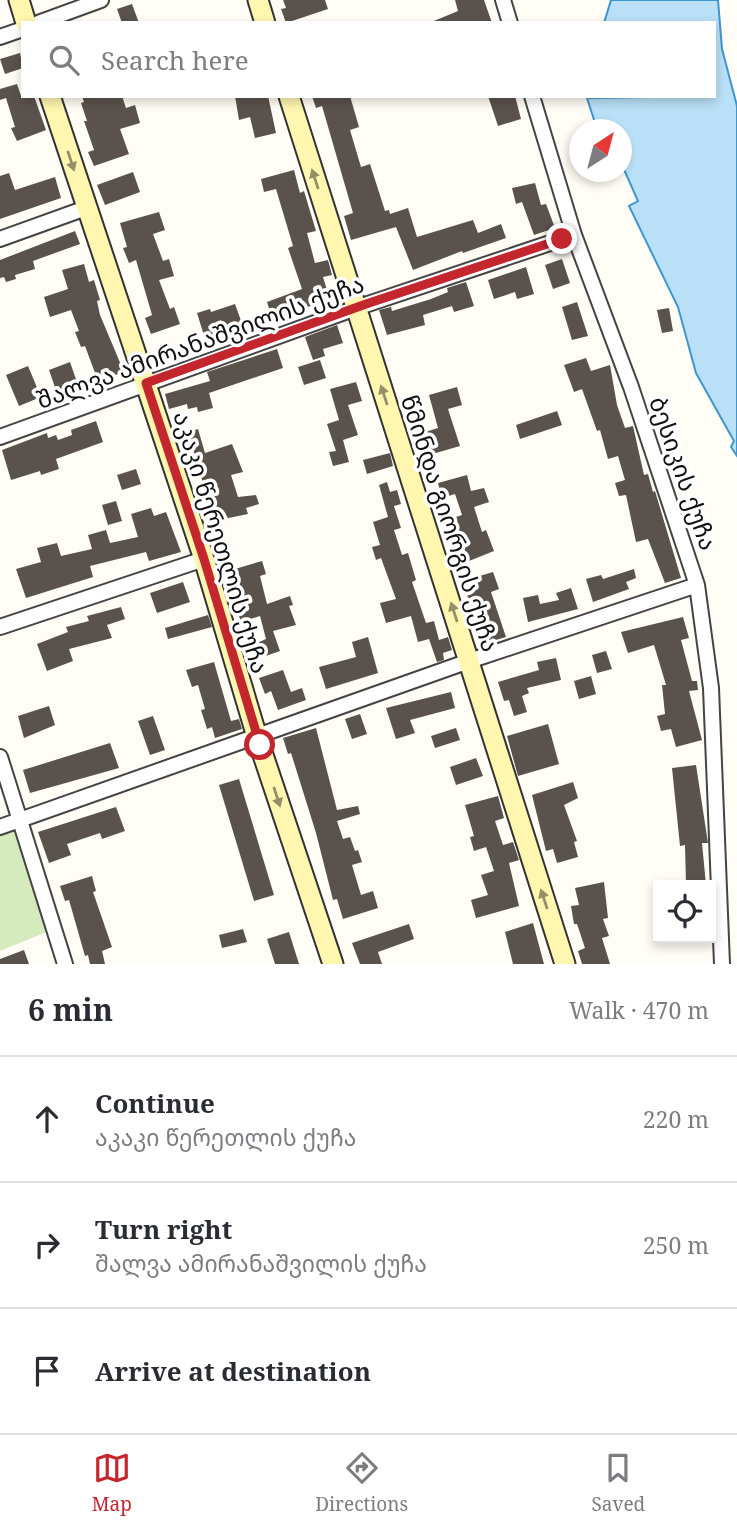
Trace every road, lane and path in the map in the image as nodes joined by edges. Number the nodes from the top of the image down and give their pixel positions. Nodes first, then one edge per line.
1 (19, 0) edge
2 (101, 0) edge
3 (258, 0) edge
4 (503, 0) edge
5 (25, 21) edge
6 (43, 21) edge
7 (264, 21) edge
8 (509, 21) edge
9 (21, 30) edge
10 (0, 37) edge
11 (51, 98) edge
12 (290, 98) edge
13 (534, 98) edge
14 (86, 208) junction
15 (574, 235) junction
16 (0, 239) edge
17 (356, 308) junction
18 (146, 383) junction
19 (0, 437) edge
20 (204, 559) junction
21 (697, 585) junction
22 (0, 627) edge
23 (469, 660) junction
24 (257, 737) junction
25 (0, 757) edge
26 (20, 820) junction
27 (0, 827) edge
28 (65, 964) edge
29 (333, 964) edge
30 (565, 964) edge
31 (722, 964) edge

1 - 5 main road
2 - 6 street
3 - 7 main road
4 - 8 street
9 - 10 street
11 -> 14 main road, აკაკი წერეთლის ქუჩა
17 -> 12 main road, წმინდა გიორგის ქუჩა
13 - 15 street, ბესიკის ქუჩა
14 - 16 street
14 - 18 main road, აკაკი წერეთლის ქუჩა
15 - 17 street, შალვა ამირანაშვილის ქუჩა
15 - 21 street, ბესიკის ქუჩა
17 - 18 street, შალვა ამირანაშვილის ქუჩა
23 -> 17 main road, წმინდა გიორგის ქუჩა
18 - 19 street, შალვა ამირანაშვილის ქუჩა
18 - 20 main road, აკაკი წერეთლის ქუჩა
20 - 22 street
20 - 24 main road, აკაკი წერეთლის ქუჩა
21 - 23 street
21 - 31 street, ბესიკის ქუჩა
23 - 24 street
30 -> 23 main road, წმინდა გიორგის ქუჩა
24 - 26 street
24 -> 29 main road, აკაკი წერეთლის ქუჩა
25 - 26 street
26 - 27 street
26 - 28 street

